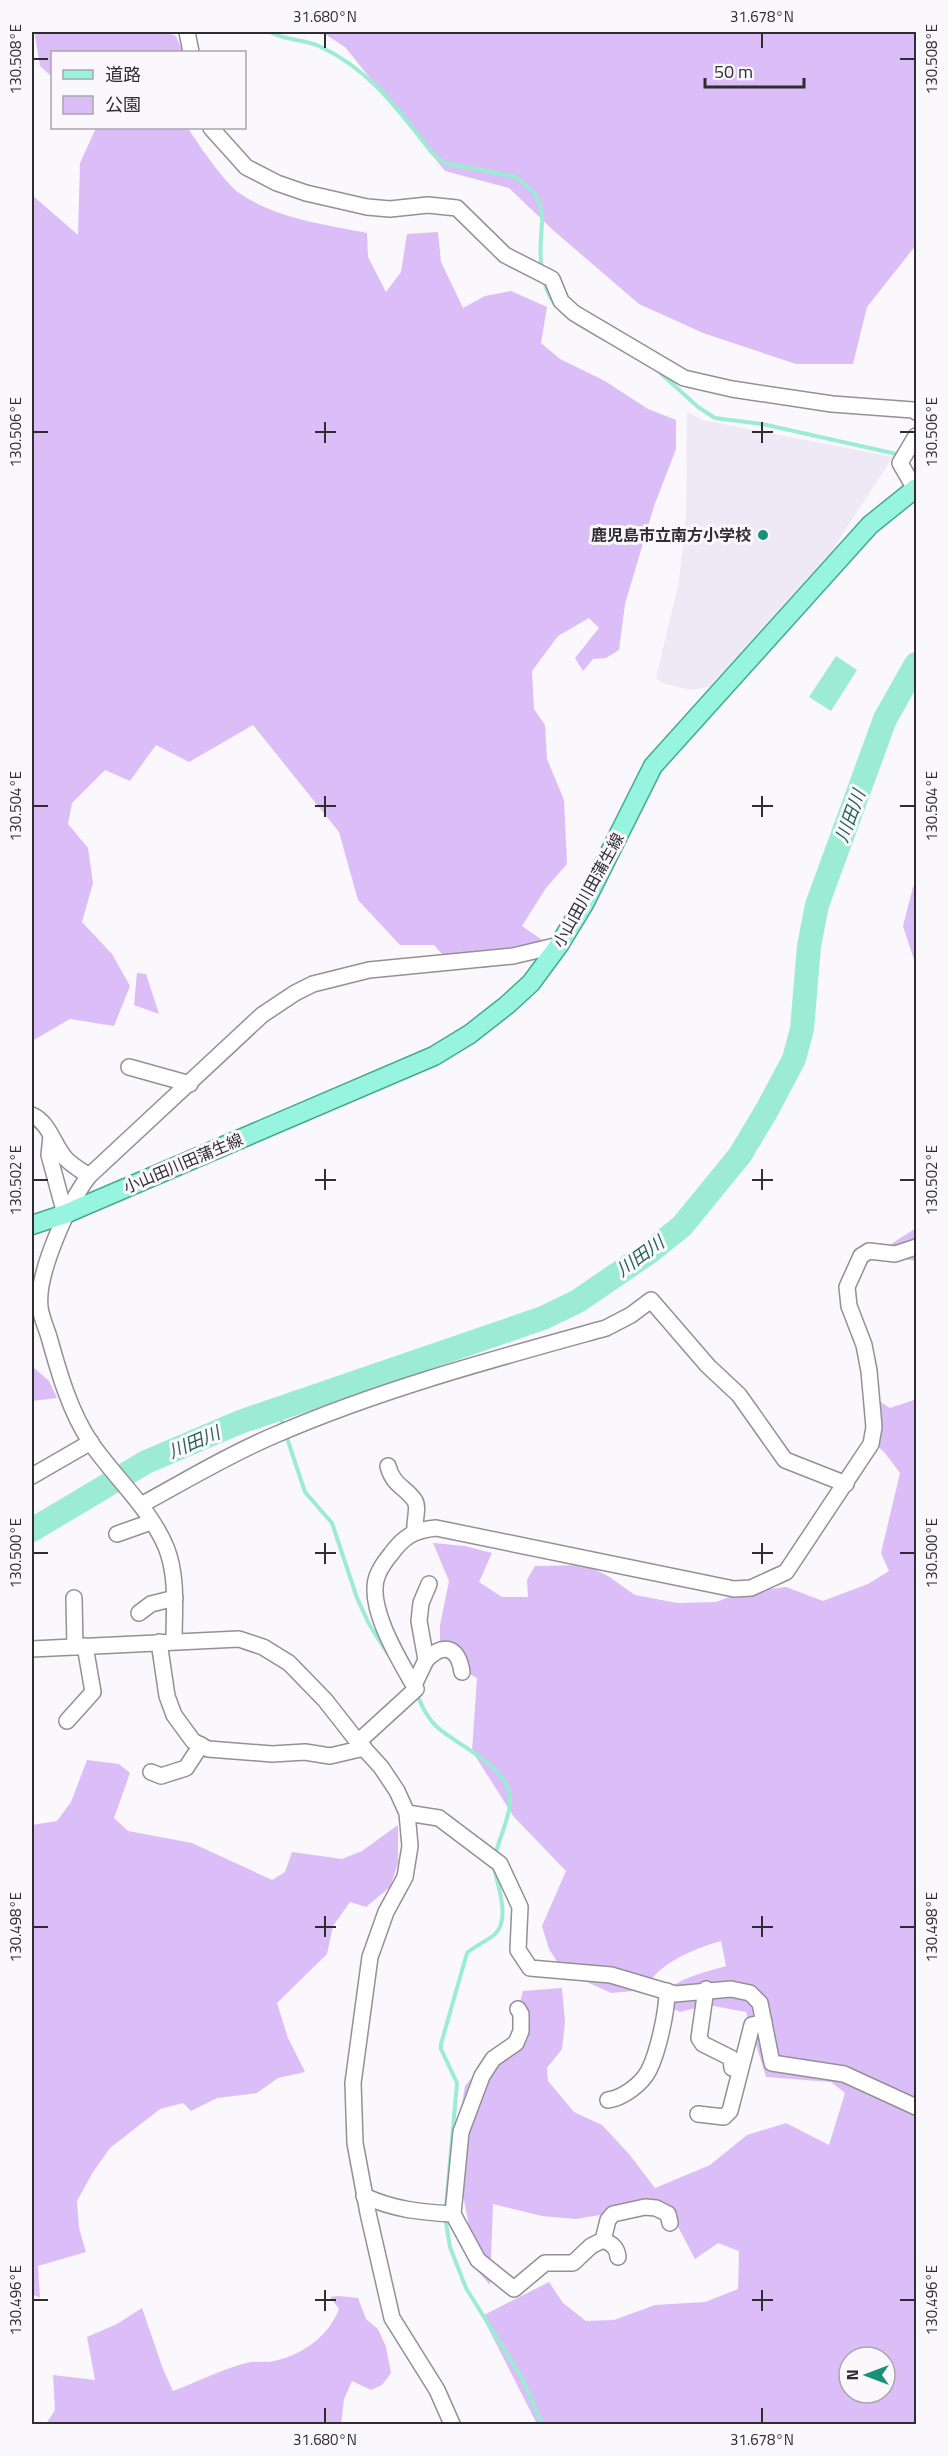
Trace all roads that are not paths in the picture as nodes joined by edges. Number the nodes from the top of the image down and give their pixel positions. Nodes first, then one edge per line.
1 (187, 32) edge
2 (191, 51) edge
3 (212, 129) edge
4 (916, 412) edge
5 (913, 442) edge
6 (916, 488) edge
7 (559, 945) junction
8 (129, 1067) dead end
9 (190, 1084) junction
10 (32, 1115) edge
11 (51, 1136) junction
12 (89, 1176) junction
13 (65, 1214) junction
14 (32, 1225) edge
15 (916, 1246) edge
16 (91, 1442) junction
17 (388, 1466) dead end
18 (32, 1476) edge
19 (846, 1484) junction
20 (139, 1503) junction
21 (151, 1522) junction
22 (415, 1530) junction
23 (117, 1534) dead end
24 (429, 1584) dead end
25 (74, 1598) dead end
26 (175, 1598) junction
27 (139, 1613) dead end
28 (167, 1642) junction
29 (80, 1646) junction
30 (32, 1649) edge
31 (426, 1660) junction
32 (462, 1672) dead end
33 (414, 1685) junction
34 (67, 1720) dead end
35 (201, 1745) junction
36 (361, 1745) junction
37 (151, 1772) dead end
38 (407, 1813) junction
39 (706, 1989) junction
40 (667, 1991) junction
41 (518, 2009) dead end
42 (764, 2023) junction
43 (732, 2068) dead end
44 (608, 2100) dead end
45 (916, 2107) edge
46 (698, 2114) dead end
47 (364, 2196) junction
48 (453, 2214) junction
49 (670, 2223) dead end
50 (603, 2240) junction
51 (618, 2257) dead end
52 (452, 2424) edge

1 - 2 street
3 - 4 street
5 - 6 street
6 - 7 main road, 小山田川田蒲生線
7 - 9 street
7 - 13 main road, 小山田川田蒲生線
8 - 9 street
9 - 12 street
10 - 11 street
11 - 12 street
11 - 13 street
12 - 13 street
13 - 14 main road, 小山田川田蒲生線
13 - 16 street
15 - 19 street
16 - 18 street
16 - 20 street
17 - 22 street
19 - 20 street
19 - 22 street
20 - 21 street
21 - 23 street
21 - 26 street
22 - 33 street
24 - 31 street
25 - 29 street
26 - 27 street
26 - 28 street
28 - 29 street
28 - 35 street
28 - 36 street
29 - 30 street
29 - 34 street
31 - 32 street
31 - 33 street
33 - 36 street
35 - 36 street
35 - 37 street
36 - 38 street
38 - 40 street
38 - 47 street
39 - 40 street
39 - 42 street
39 - 43 street
40 - 44 street
41 - 48 street
42 - 45 street
42 - 46 street
47 - 48 street
47 - 52 street
48 - 50 street
49 - 50 street
50 - 51 street

